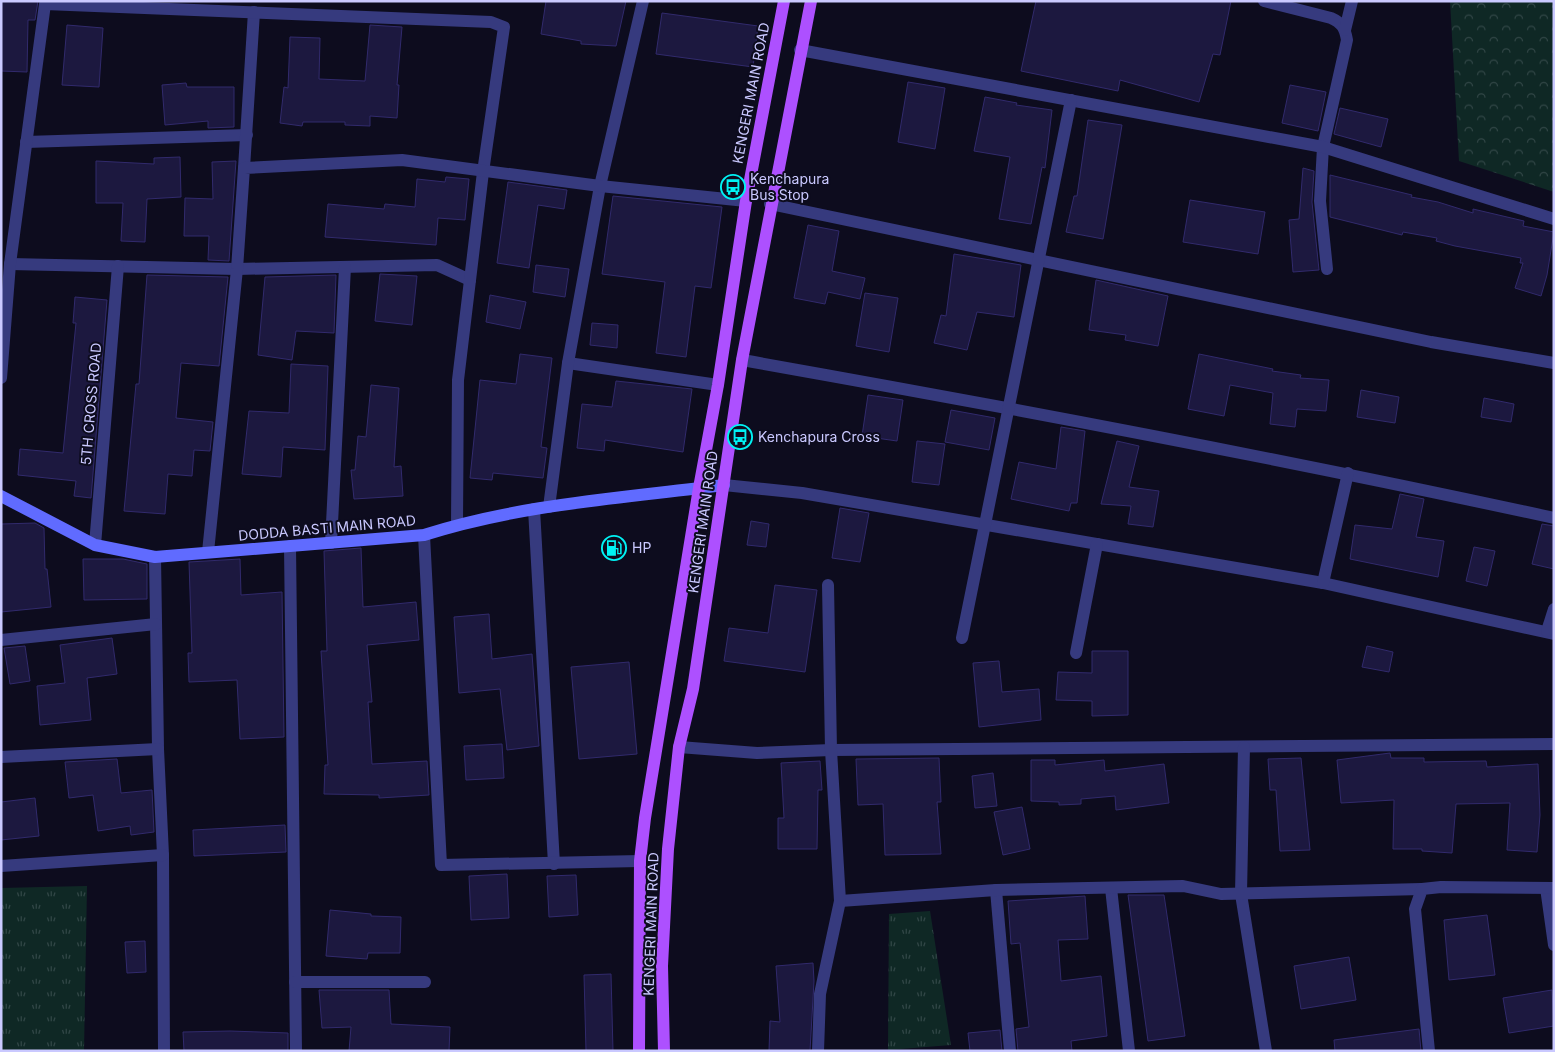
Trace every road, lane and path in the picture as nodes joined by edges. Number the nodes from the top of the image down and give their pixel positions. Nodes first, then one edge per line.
1 (643, 1) edge
2 (784, 1) edge
3 (811, 1) edge
4 (1264, 1) edge
5 (1352, 1) edge
6 (45, 3) edge
7 (254, 12) junction
8 (1345, 30) junction
9 (800, 50) junction
10 (1071, 100) junction
11 (247, 134) junction
12 (26, 142) junction
13 (1323, 147) junction
14 (244, 168) junction
15 (483, 172) junction
16 (600, 186) junction
17 (746, 201) junction
18 (770, 204) junction
19 (1554, 219) edge
20 (1040, 260) junction
21 (10, 264) junction
22 (118, 266) junction
23 (345, 267) junction
24 (237, 269) junction
25 (1327, 269) dead end
26 (470, 280) junction
27 (742, 360) junction
28 (568, 362) junction
29 (1554, 363) edge
30 (1, 378) edge
31 (718, 385) junction
32 (1010, 407) junction
33 (1348, 473) junction
34 (724, 485) junction
35 (699, 488) junction
36 (1, 496) edge
37 (549, 507) junction
38 (534, 509) junction
39 (1554, 518) edge
40 (458, 524) junction
41 (984, 525) junction
42 (424, 535) junction
43 (331, 543) junction
44 (1096, 544) junction
45 (95, 545) junction
46 (290, 546) junction
47 (208, 552) junction
48 (154, 557) junction
49 (1323, 583) junction
50 (828, 584) dead end
51 (1554, 609) edge
52 (156, 624) junction
53 (1550, 632) edge
54 (962, 638) dead end
55 (1, 640) edge
56 (1076, 653) dead end
57 (1554, 744) edge
58 (680, 747) junction
59 (158, 748) junction
60 (1244, 748) junction
61 (831, 750) junction
62 (1, 756) edge
63 (163, 855) junction
64 (640, 861) junction
65 (554, 864) junction
66 (1, 866) edge
67 (1111, 888) junction
68 (1550, 888) edge
69 (1422, 889) junction
70 (996, 890) junction
71 (1241, 894) junction
72 (840, 901) junction
73 (1554, 945) edge
74 (295, 982) junction
75 (425, 982) dead end
76 (164, 1051) edge
77 (296, 1051) edge
78 (639, 1051) edge
79 (664, 1051) edge
80 (818, 1051) edge
81 (1010, 1051) edge
82 (1128, 1051) edge
83 (1266, 1051) edge
84 (1429, 1051) edge

1 - 16 street
2 - 17 main road, KENGERI MAIN ROAD
3 - 9 main road, KENGERI MAIN ROAD
4 - 8 street
5 - 8 street
6 - 7 street
6 - 12 street
7 - 11 street
7 - 15 street
8 - 13 street
9 - 10 street
9 - 18 main road, KENGERI MAIN ROAD
10 - 13 street
10 - 20 street
11 - 12 street
11 - 14 street
12 - 21 street
13 - 19 street
13 - 25 street
14 - 15 street
14 - 24 street
15 - 16 street
15 - 26 street
16 - 17 street
16 - 28 street
17 - 31 main road, KENGERI MAIN ROAD
18 - 20 street
18 - 27 main road, KENGERI MAIN ROAD
20 - 29 street
20 - 32 street
21 - 22 street
21 - 30 street
22 - 24 street
22 - 45 street, 5TH CROSS ROAD
23 - 24 street
23 - 26 street
23 - 43 street
24 - 47 street
26 - 40 street
27 - 32 street
27 - 34 main road, KENGERI MAIN ROAD
28 - 31 street
28 - 37 street
31 - 35 main road, KENGERI MAIN ROAD
32 - 33 street
32 - 41 street
33 - 39 street
33 - 49 street
34 - 35 street, DODDA BASTI MAIN ROAD
34 - 41 street
34 - 58 main road, KENGERI MAIN ROAD
35 - 37 street, DODDA BASTI MAIN ROAD
35 - 64 main road, KENGERI MAIN ROAD
36 - 45 street, DODDA BASTI MAIN ROAD
37 - 38 street, DODDA BASTI MAIN ROAD
38 - 40 street, DODDA BASTI MAIN ROAD
38 - 65 street
40 - 42 street, DODDA BASTI MAIN ROAD
41 - 44 street
41 - 54 street
42 - 43 street, DODDA BASTI MAIN ROAD
42 - 65 street
43 - 46 street, DODDA BASTI MAIN ROAD
44 - 49 street
44 - 56 street
45 - 48 street, DODDA BASTI MAIN ROAD
46 - 47 street, DODDA BASTI MAIN ROAD
46 - 74 street
47 - 48 street, DODDA BASTI MAIN ROAD
48 - 52 street
49 - 53 street
50 - 61 street
51 - 53 street
52 - 55 street
52 - 59 street
57 - 60 street
58 - 61 street
58 - 79 main road, KENGERI MAIN ROAD
59 - 62 street
59 - 63 street
60 - 61 street
60 - 71 street
61 - 72 street
63 - 66 street
63 - 76 street
64 - 65 street
64 - 78 main road, KENGERI MAIN ROAD
67 - 70 street
67 - 71 street
67 - 82 street
68 - 69 street
68 - 73 street
69 - 71 street
69 - 84 street
70 - 72 street
70 - 81 street
71 - 83 street
72 - 80 street
74 - 75 street
74 - 77 street

